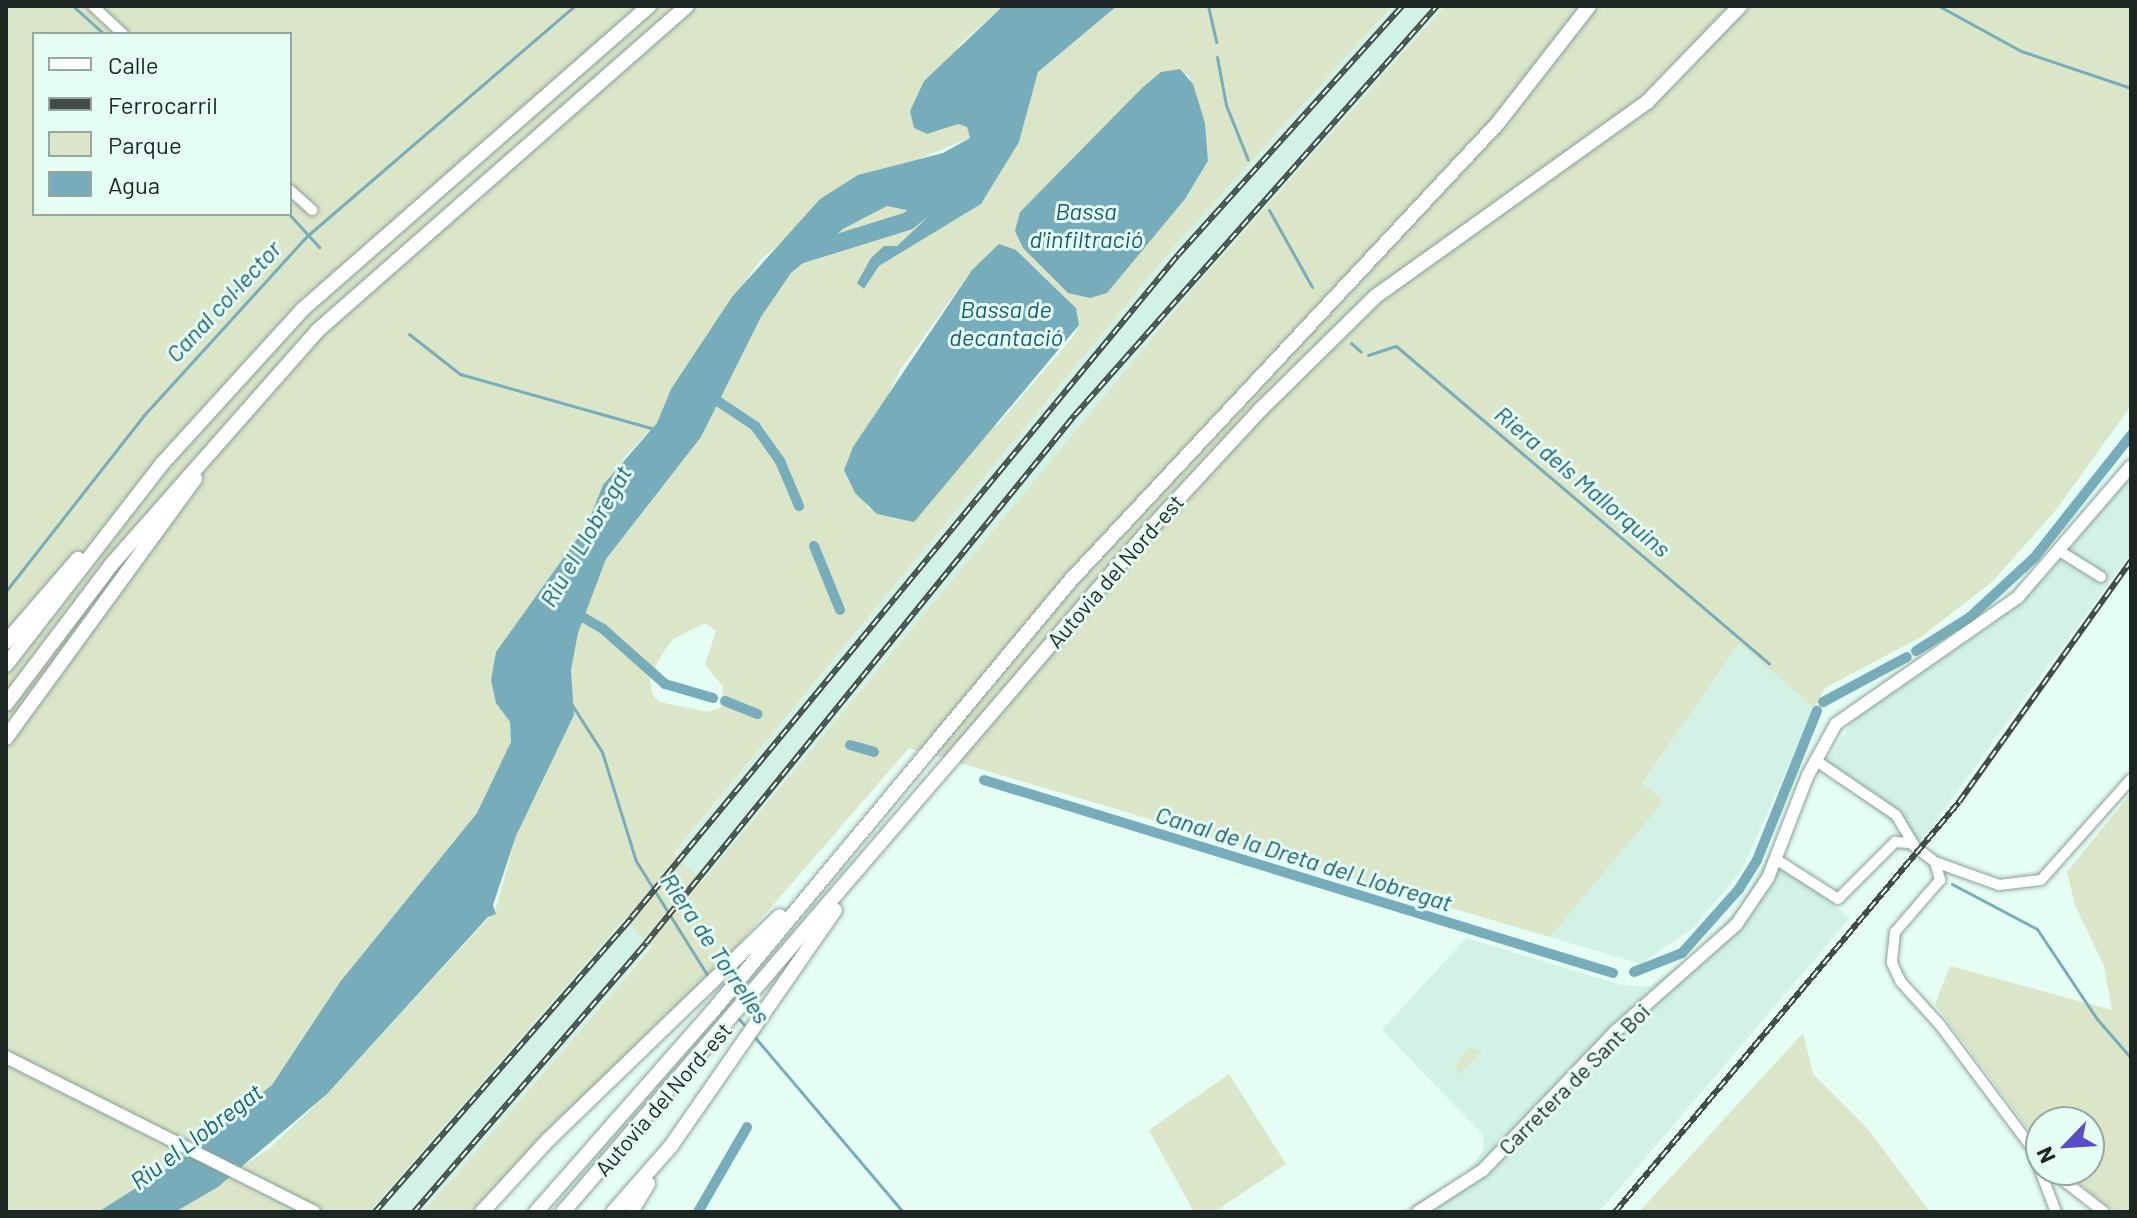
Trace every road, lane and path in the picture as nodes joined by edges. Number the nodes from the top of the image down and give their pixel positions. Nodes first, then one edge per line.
1 (93, 6) edge
2 (649, 6) edge
3 (687, 6) edge
4 (1589, 6) edge
5 (1740, 6) edge
6 (121, 32) edge
7 (292, 192) edge
8 (312, 210) dead end
9 (223, 435) junction
10 (2131, 466) edge
11 (106, 535) junction
12 (2061, 552) junction
13 (2101, 577) dead end
14 (6, 642) edge
15 (6, 665) edge
16 (38, 699) junction
17 (6, 704) edge
18 (6, 738) edge
19 (6, 751) edge
20 (1815, 760) junction
21 (2131, 779) edge
22 (1915, 846) junction
23 (1777, 860) junction
24 (1935, 862) junction
25 (857, 871) junction
26 (737, 970) junction
27 (6, 1057) edge
28 (2025, 1140) edge
29 (671, 1146) junction
30 (2047, 1186) edge
31 (2069, 1186) edge
32 (2075, 1191) junction
33 (314, 1212) edge
34 (482, 1212) edge
35 (536, 1212) edge
36 (563, 1212) edge
37 (613, 1212) edge
38 (631, 1212) edge
39 (1418, 1212) edge
40 (2056, 1212) edge
41 (2104, 1212) edge

1 - 6 street
2 - 11 highway
3 - 9 highway
4 - 26 highway, Autovia del Nord-est
5 - 25 highway, Autovia del Nord-est
7 - 8 street
9 - 16 highway
9 - 17 highway
10 - 12 main road, Carretera de Sant Boi
11 - 14 highway
11 - 15 highway
12 - 13 street
12 - 20 main road, Carretera de Sant Boi
16 - 18 highway
16 - 19 highway
20 - 22 street
20 - 23 main road, Carretera de Sant Boi
21 - 24 street
22 - 23 street
22 - 24 street
23 - 39 main road, Carretera de Sant Boi
24 - 28 street
25 - 29 highway
25 - 36 highway, Autovia del Nord-est
26 - 34 highway
26 - 35 highway, Autovia del Nord-est
27 - 33 main road
29 - 37 highway
29 - 38 highway
30 - 40 street
31 - 32 street
32 - 40 street
32 - 41 street

